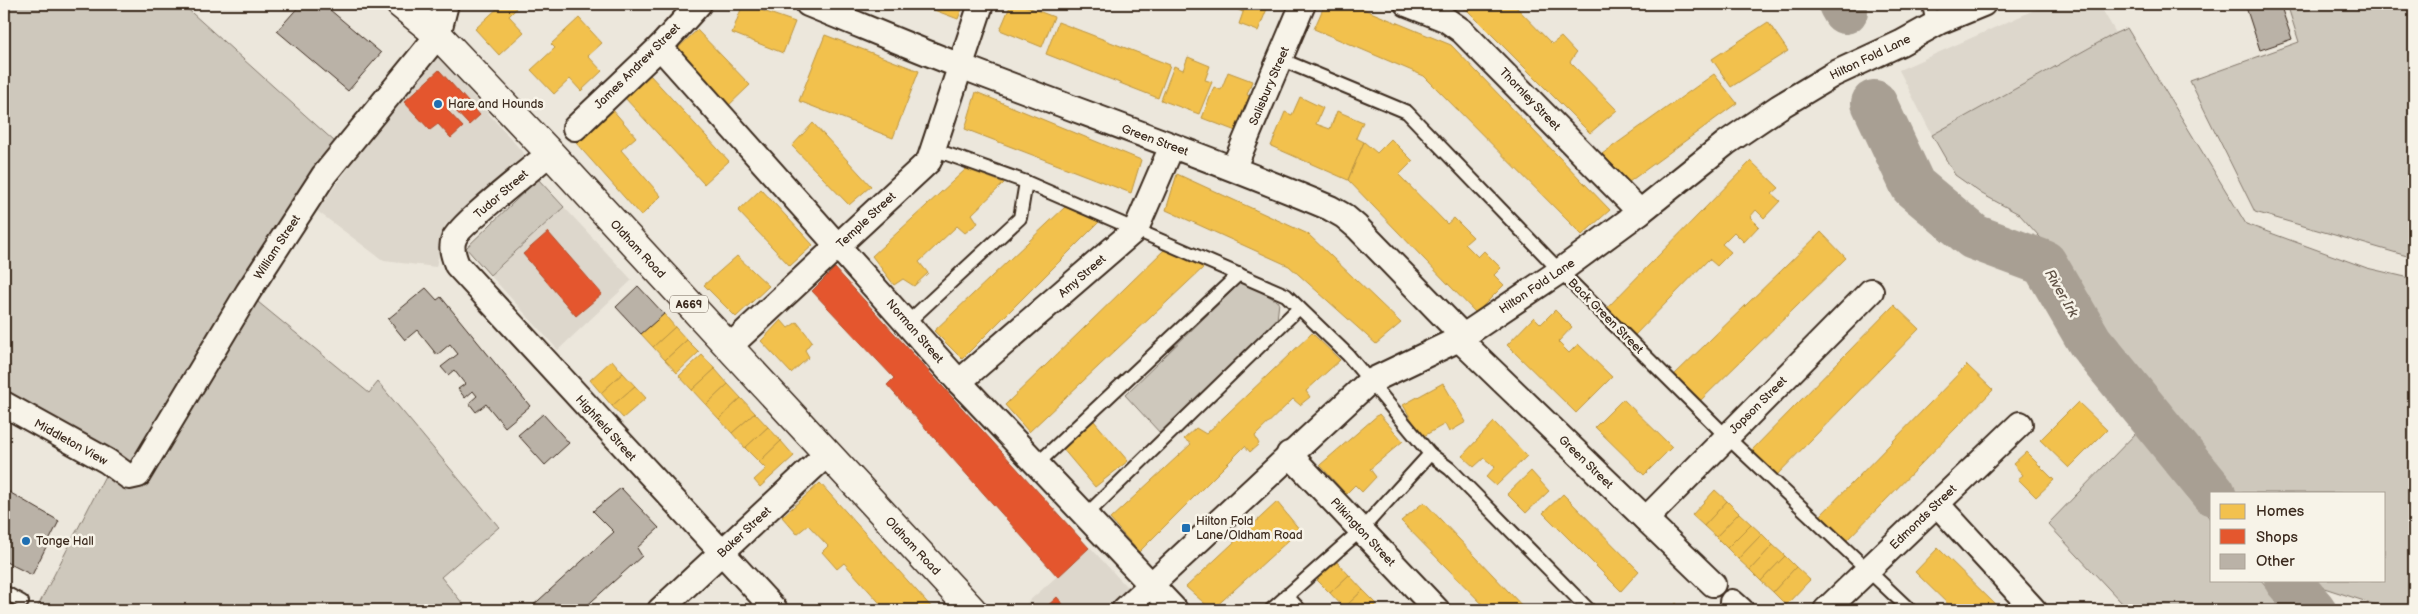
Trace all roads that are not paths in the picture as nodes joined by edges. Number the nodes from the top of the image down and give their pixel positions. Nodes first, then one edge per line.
1 (400, 4) edge
2 (446, 4) edge
3 (699, 4) edge
4 (808, 4) edge
5 (981, 4) edge
6 (1303, 4) edge
7 (1407, 4) edge
8 (1983, 4) edge
9 (1931, 15) edge
10 (438, 35) junction
11 (660, 47) junction
12 (1280, 59) junction
13 (961, 66) junction
14 (575, 128) dead end
15 (1172, 146) junction
16 (933, 149) junction
17 (550, 153) junction
18 (1234, 167) junction
19 (1026, 182) junction
20 (1640, 212) junction
21 (1136, 229) junction
22 (454, 238) joint
23 (838, 245) junction
24 (1560, 271) junction
25 (1238, 274) junction
26 (1871, 291) dead end
27 (1299, 308) junction
28 (907, 323) junction
29 (1461, 337) junction
30 (729, 348) junction
31 (959, 382) junction
32 (1368, 382) junction
33 (4, 404) edge
34 (2020, 424) dead end
35 (1727, 437) junction
36 (827, 454) junction
37 (1289, 454) junction
38 (1430, 454) junction
39 (1037, 464) junction
40 (138, 475) joint
41 (1937, 504) junction
42 (1086, 515) junction
43 (1646, 520) junction
44 (1361, 530) junction
45 (721, 554) junction
46 (1868, 570) junction
47 (1150, 583) junction
48 (1713, 584) dead end
49 (4, 592) edge
50 (1286, 596) junction
51 (22, 602) dead end
52 (660, 610) edge
53 (775, 610) edge
54 (972, 610) edge
55 (1124, 610) edge
56 (1175, 610) edge
57 (1271, 610) edge
58 (1300, 610) edge
59 (1437, 610) edge
60 (1589, 610) edge
61 (1826, 610) edge
62 (1910, 610) edge
63 (2034, 610) edge

1 - 10 main road, Oldham Road / A669
2 - 10 street
3 - 11 street, James Andrew Street
4 - 13 street, Green Street
5 - 13 street, Temple Street
6 - 12 street, Salisbury Street
7 - 20 street, Thornley Street
8 - 9 street, Hilton Fold Lane
9 - 20 street, Hilton Fold Lane
10 - 17 main road, Oldham Road / A669
10 - 40 street, William Street
11 - 14 street, James Andrew Street
11 - 23 street, Norman Street
12 - 18 street, Salisbury Street
12 - 24 lane, Back Green Street
13 - 15 street, Green Street
13 - 16 street, Temple Street
15 - 18 street, Green Street
15 - 21 street, Amy Street
16 - 19 lane
16 - 23 street, Temple Street
17 - 22 street, Tudor Street
17 - 30 main road, Oldham Road / A669
18 - 29 street, Green Street
19 - 21 lane
19 - 28 lane
20 - 24 street, Hilton Fold Lane
21 - 25 lane
21 - 31 street, Amy Street
22 - 45 street, Highfield Street
23 - 28 street, Norman Street
23 - 30 street, Temple Street
24 - 29 street, Hilton Fold Lane
24 - 35 lane, Back Green Street
25 - 27 lane
25 - 39 lane
26 - 35 street, Jopson Street
27 - 32 lane
27 - 42 lane
28 - 31 street, Norman Street
29 - 32 street, Hilton Fold Lane
29 - 43 street, Green Street
30 - 36 main road, Oldham Road / A669
31 - 39 street, Norman Street
32 - 37 street, Hilton Fold Lane
32 - 38 lane
33 - 40 street, Middleton View
34 - 41 street, Edmonds Street
35 - 43 street, Jopson Street
35 - 46 lane, Back Green Street
36 - 45 street, Baker Street
36 - 54 main road, Oldham Road / A669
37 - 44 street, Pilkington Street
37 - 47 street, Hilton Fold Lane
38 - 44 lane
38 - 60 lane
39 - 42 street, Norman Street
41 - 46 street, Edmonds Street
41 - 63 street
42 - 47 street, Norman Street
43 - 48 street, Green Street
44 - 50 lane
44 - 59 street, Pilkington Street
45 - 52 street, Baker Street
45 - 53 street, Highfield Street
46 - 61 street, Edmonds Street
46 - 62 lane, Back Green Street
47 - 55 street, Hilton Fold Lane
47 - 56 street, Norman Street
49 - 51 lane
50 - 57 lane
50 - 58 lane

